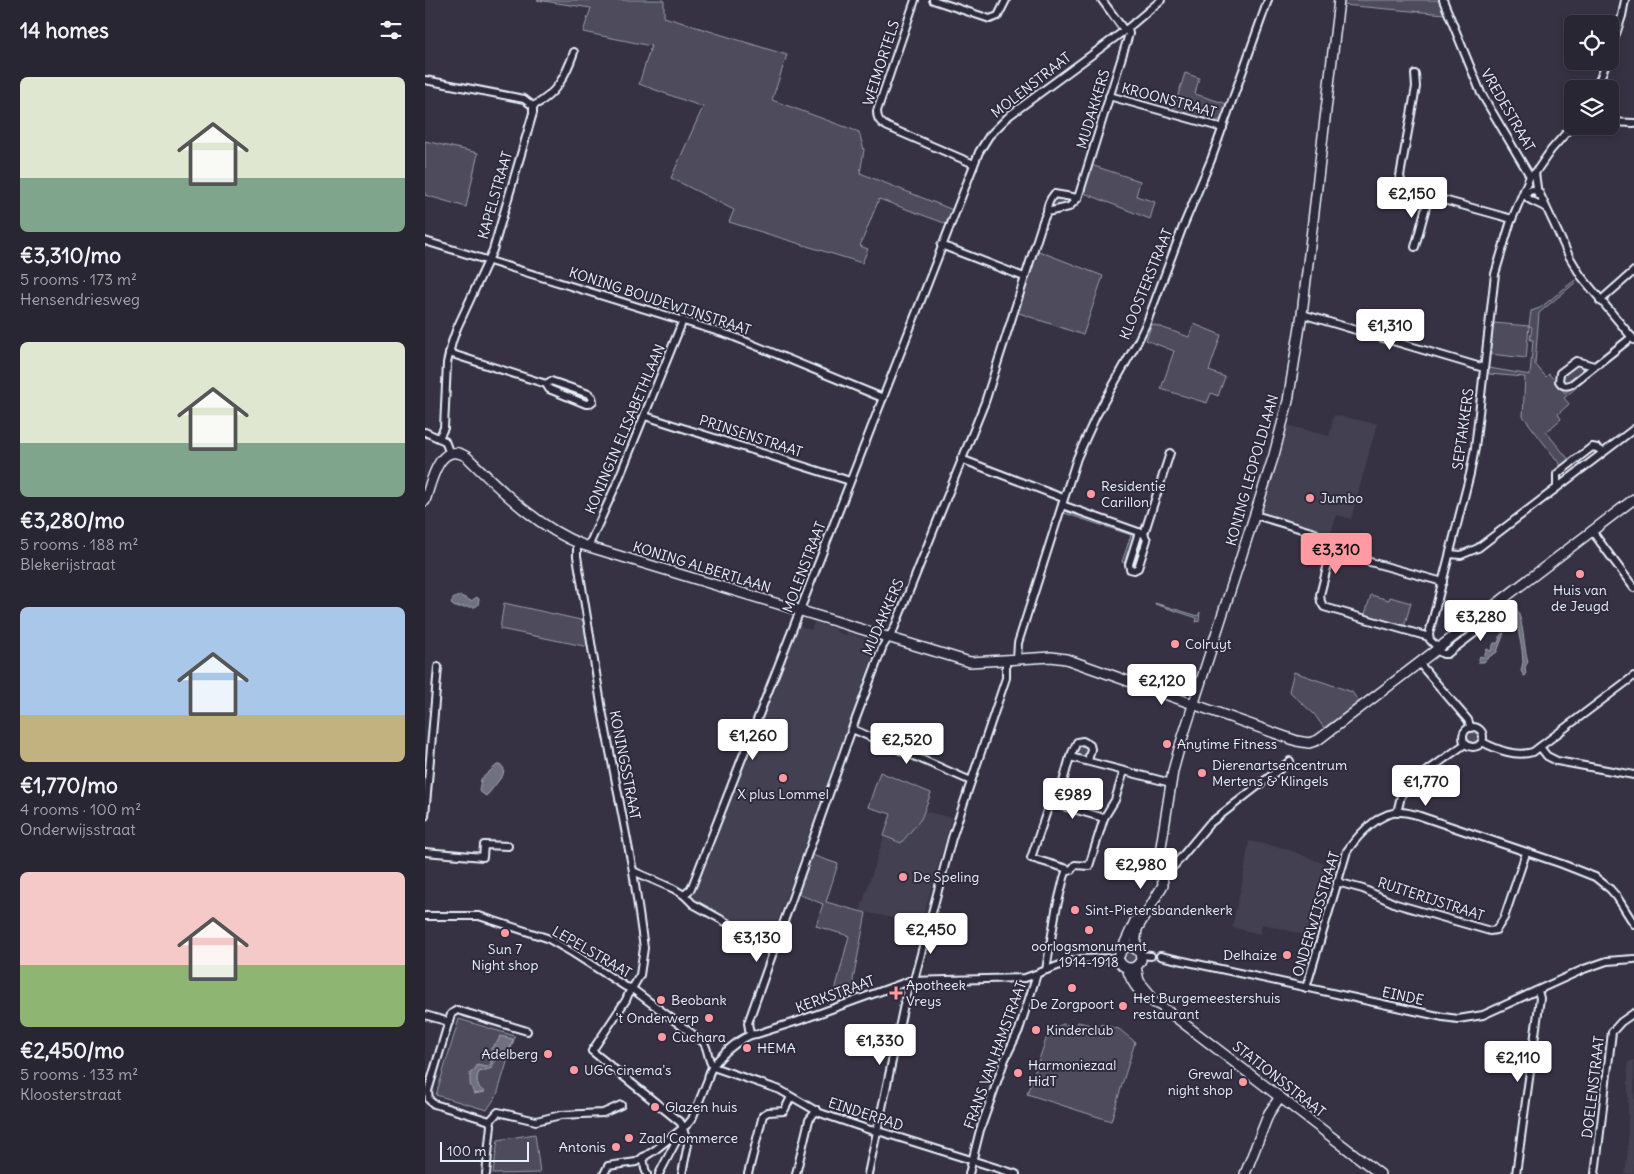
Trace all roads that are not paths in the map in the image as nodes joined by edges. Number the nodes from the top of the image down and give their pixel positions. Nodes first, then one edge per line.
1 (915, 0) edge
2 (933, 0) edge
3 (1006, 0) edge
4 (1102, 0) edge
5 (1161, 0) edge
6 (1268, 0) edge
7 (1339, 0) edge
8 (1443, 0) edge
9 (1625, 0) edge
10 (1619, 27) edge
11 (1126, 29) junction
12 (574, 52) dead end
13 (1415, 74) dead end
14 (425, 80) edge
15 (1109, 96) junction
16 (533, 106) junction
17 (1619, 122) edge
18 (1634, 123) edge
19 (1223, 128) junction
20 (1564, 135) edge
21 (974, 164) junction
22 (1533, 174) junction
23 (1524, 192) junction
24 (1539, 192) junction
25 (1429, 196) junction
26 (1078, 198) junction
27 (1530, 201) junction
28 (1546, 208) junction
29 (1516, 210) junction
30 (1047, 212) junction
31 (1512, 219) junction
32 (425, 240) edge
33 (941, 245) junction
34 (1415, 247) dead end
35 (489, 260) junction
36 (1634, 271) edge
37 (1024, 278) junction
38 (1600, 301) junction
39 (1302, 314) junction
40 (683, 320) junction
41 (1633, 338) edge
42 (449, 353) junction
43 (1594, 366) junction
44 (1484, 368) junction
45 (546, 384) junction
46 (883, 398) junction
47 (645, 416) junction
48 (1634, 429) edge
49 (425, 432) edge
50 (439, 438) junction
51 (1603, 452) junction
52 (450, 454) junction
53 (1170, 454) dead end
54 (961, 459) junction
55 (850, 481) junction
56 (1557, 487) junction
57 (1063, 498) junction
58 (1634, 499) edge
59 (425, 501) edge
60 (1062, 505) junction
61 (1255, 515) junction
62 (1592, 531) junction
63 (1141, 533) junction
64 (577, 543) junction
65 (589, 547) junction
66 (1330, 551) junction
67 (1450, 554) junction
68 (1443, 582) junction
69 (1634, 588) edge
70 (800, 611) junction
71 (888, 637) junction
72 (1429, 637) junction
73 (1437, 649) junction
74 (1017, 659) junction
75 (1006, 660) junction
76 (1419, 663) junction
77 (438, 666) dead end
78 (1634, 676) edge
79 (1193, 704) junction
80 (1471, 728) junction
81 (852, 729) junction
82 (1482, 742) junction
83 (1465, 744) junction
84 (1540, 747) junction
85 (1070, 757) junction
86 (1088, 761) junction
87 (1290, 761) dead end
88 (1124, 771) junction
89 (1634, 775) edge
90 (971, 781) junction
91 (1171, 783) junction
92 (426, 801) edge
93 (1049, 802) junction
94 (1397, 813) junction
95 (425, 816) edge
96 (1104, 818) junction
97 (508, 846) dead end
98 (425, 852) edge
99 (1526, 853) junction
100 (633, 870) junction
101 (1071, 870) junction
102 (1162, 874) junction
103 (1337, 882) junction
104 (684, 895) junction
105 (425, 916) edge
106 (1141, 916) junction
107 (1634, 924) edge
108 (1135, 947) junction
109 (773, 948) junction
110 (1124, 948) junction
111 (1160, 956) dead end
112 (1118, 958) junction
113 (1634, 959) edge
114 (1131, 967) junction
115 (1046, 970) junction
116 (1037, 974) junction
117 (911, 981) junction
118 (631, 988) junction
119 (1306, 988) junction
120 (1537, 990) junction
121 (1634, 1013) edge
122 (425, 1015) edge
123 (449, 1022) junction
124 (527, 1031) dead end
125 (751, 1034) junction
126 (713, 1067) junction
127 (791, 1097) junction
128 (1280, 1097) junction
129 (621, 1105) dead end
130 (817, 1110) junction
131 (490, 1121) junction
132 (683, 1126) junction
133 (878, 1131) junction
134 (643, 1157) junction
135 (973, 1160) junction
136 (486, 1174) edge
137 (604, 1174) edge
138 (647, 1174) edge
139 (659, 1174) edge
140 (682, 1174) edge
141 (749, 1174) edge
142 (796, 1174) edge
143 (868, 1174) edge
144 (969, 1174) edge
145 (1016, 1174) edge
146 (1245, 1174) edge
147 (1380, 1174) edge
148 (1516, 1174) edge
149 (1595, 1174) edge

1 - 21 street, WEIMORTELS
2 - 3 street
4 - 11 street
5 - 11 street, MOLENSTRAAT
6 - 19 street, KLOOSTERSTRAAT
7 - 39 main road, KONING LEOPOLDLAAN
8 - 22 street, VREDESTRAAT
9 - 10 street
11 - 15 street, MUDAKKERS
11 - 21 street, MOLENSTRAAT
12 - 16 street
13 - 25 street
14 - 16 street
15 - 19 street, KROONSTRAAT
15 - 26 street, MUDAKKERS
16 - 35 street, KAPELSTRAAT
17 - 18 street
19 - 57 street, KLOOSTERSTRAAT
20 - 22 street, SEPTAKKERS
21 - 33 street, MOLENSTRAAT
22 - 23 street, SEPTAKKERS
22 - 24 street
23 - 24 street
23 - 27 street
23 - 29 street, SEPTAKKERS
24 - 27 street
24 - 28 street
25 - 31 street
25 - 34 street
26 - 30 street
26 - 30 street, MUDAKKERS
27 - 28 street
27 - 29 street
28 - 38 street
29 - 31 street, SEPTAKKERS
30 - 37 street, MUDAKKERS
31 - 44 street, SEPTAKKERS
32 - 35 street, KONING BOUDEWIJNSTRAAT
33 - 37 street
33 - 46 street, MOLENSTRAAT
35 - 40 street, KONING BOUDEWIJNSTRAAT
35 - 42 street, KAPELSTRAAT
36 - 38 street
37 - 54 street, MUDAKKERS
38 - 41 street
39 - 44 street
39 - 61 main road, KONING LEOPOLDLAAN
40 - 46 street, KONING BOUDEWIJNSTRAAT
40 - 47 street, KONINGIN ELISABETHLAAN
41 - 43 street
42 - 45 street
42 - 50 street, KAPELSTRAAT
43 - 43 street
44 - 67 street, SEPTAKKERS
45 - 45 street
46 - 55 street, MOLENSTRAAT
47 - 55 street, PRINSENSTRAAT
47 - 65 street, KONINGIN ELISABETHLAAN
48 - 51 street
49 - 50 street
50 - 52 street
51 - 56 street
51 - 56 street
52 - 59 main road
52 - 64 main road, KONING ALBERTLAAN
53 - 63 street
54 - 57 street
54 - 71 street, MUDAKKERS
55 - 70 street, MOLENSTRAAT
56 - 67 street
57 - 60 street, KLOOSTERSTRAAT
58 - 62 main road
60 - 63 street
60 - 74 street, KLOOSTERSTRAAT
61 - 66 street
61 - 79 main road, KONING LEOPOLDLAAN
62 - 69 street
62 - 73 main road
63 - 63 street
64 - 65 main road, KONING ALBERTLAAN
64 - 100 street, KONINGSSTRAAT
65 - 70 main road, KONING ALBERTLAAN
66 - 68 street
66 - 72 street
67 - 68 street, SEPTAKKERS
68 - 72 street, SEPTAKKERS
70 - 71 main road, KONING ALBERTLAAN
70 - 104 street, MOLENSTRAAT
71 - 75 main road, KONING ALBERTLAAN
71 - 81 street, MUDAKKERS
72 - 73 street
73 - 76 main road
74 - 75 main road, KONING ALBERTLAAN
74 - 79 main road, KONING ALBERTLAAN
75 - 90 street
76 - 79 main road, KONING ALBERTLAAN
76 - 80 street
77 - 92 street
78 - 84 street
79 - 91 main road, KONING LEOPOLDLAAN
80 - 82 street
80 - 83 street
81 - 90 street
81 - 109 street, MUDAKKERS
82 - 83 street
82 - 84 street
83 - 94 street
84 - 89 street
85 - 86 street
85 - 86 street
85 - 93 street
86 - 88 street
87 - 102 street
88 - 91 street
88 - 96 street
90 - 117 street
91 - 102 main road, KONING LEOPOLDLAAN
92 - 95 street
93 - 96 street
93 - 101 street
94 - 99 street
94 - 103 street, ONDERWIJSSTRAAT
96 - 101 street
97 - 98 street
99 - 103 street, RUITERIJSTRAAT
99 - 107 street
100 - 104 street
100 - 118 street, KONINGSSTRAAT
101 - 115 street
102 - 106 main road
103 - 119 street, ONDERWIJSSTRAAT
104 - 109 street
105 - 118 street, LEPELSTRAAT
106 - 108 main road
106 - 110 main road
108 - 110 main road
108 - 114 main road
109 - 125 street, MUDAKKERS
110 - 112 main road
111 - 119 street, EINDE
112 - 114 main road
112 - 115 street, KERKSTRAAT
113 - 120 street, EINDE
114 - 128 main road, STATIONSSTRAAT
115 - 116 street, KERKSTRAAT
116 - 117 street, KERKSTRAAT
116 - 135 street, FRANS VAN HAMSTRAAT
117 - 125 street, KERKSTRAAT
117 - 133 street
118 - 126 street, LEPELSTRAAT
118 - 132 street, KONINGSSTRAAT
119 - 120 street, EINDE
120 - 148 street
121 - 149 street, DOELENSTRAAT
122 - 123 street
123 - 124 street
123 - 131 street
125 - 126 street, KERKSTRAAT
126 - 127 street, EINDERPAD
126 - 132 street, KERKSTRAAT
127 - 130 street, EINDERPAD
127 - 141 street
128 - 146 main road
128 - 147 main road, STATIONSSTRAAT
129 - 131 street
130 - 133 street, EINDERPAD
130 - 142 street
131 - 136 street
132 - 134 street
132 - 139 street
132 - 140 street
133 - 135 street, EINDERPAD
133 - 143 street
134 - 137 street
134 - 138 street
135 - 144 street, FRANS VAN HAMSTRAAT
135 - 145 street, EINDERPAD

